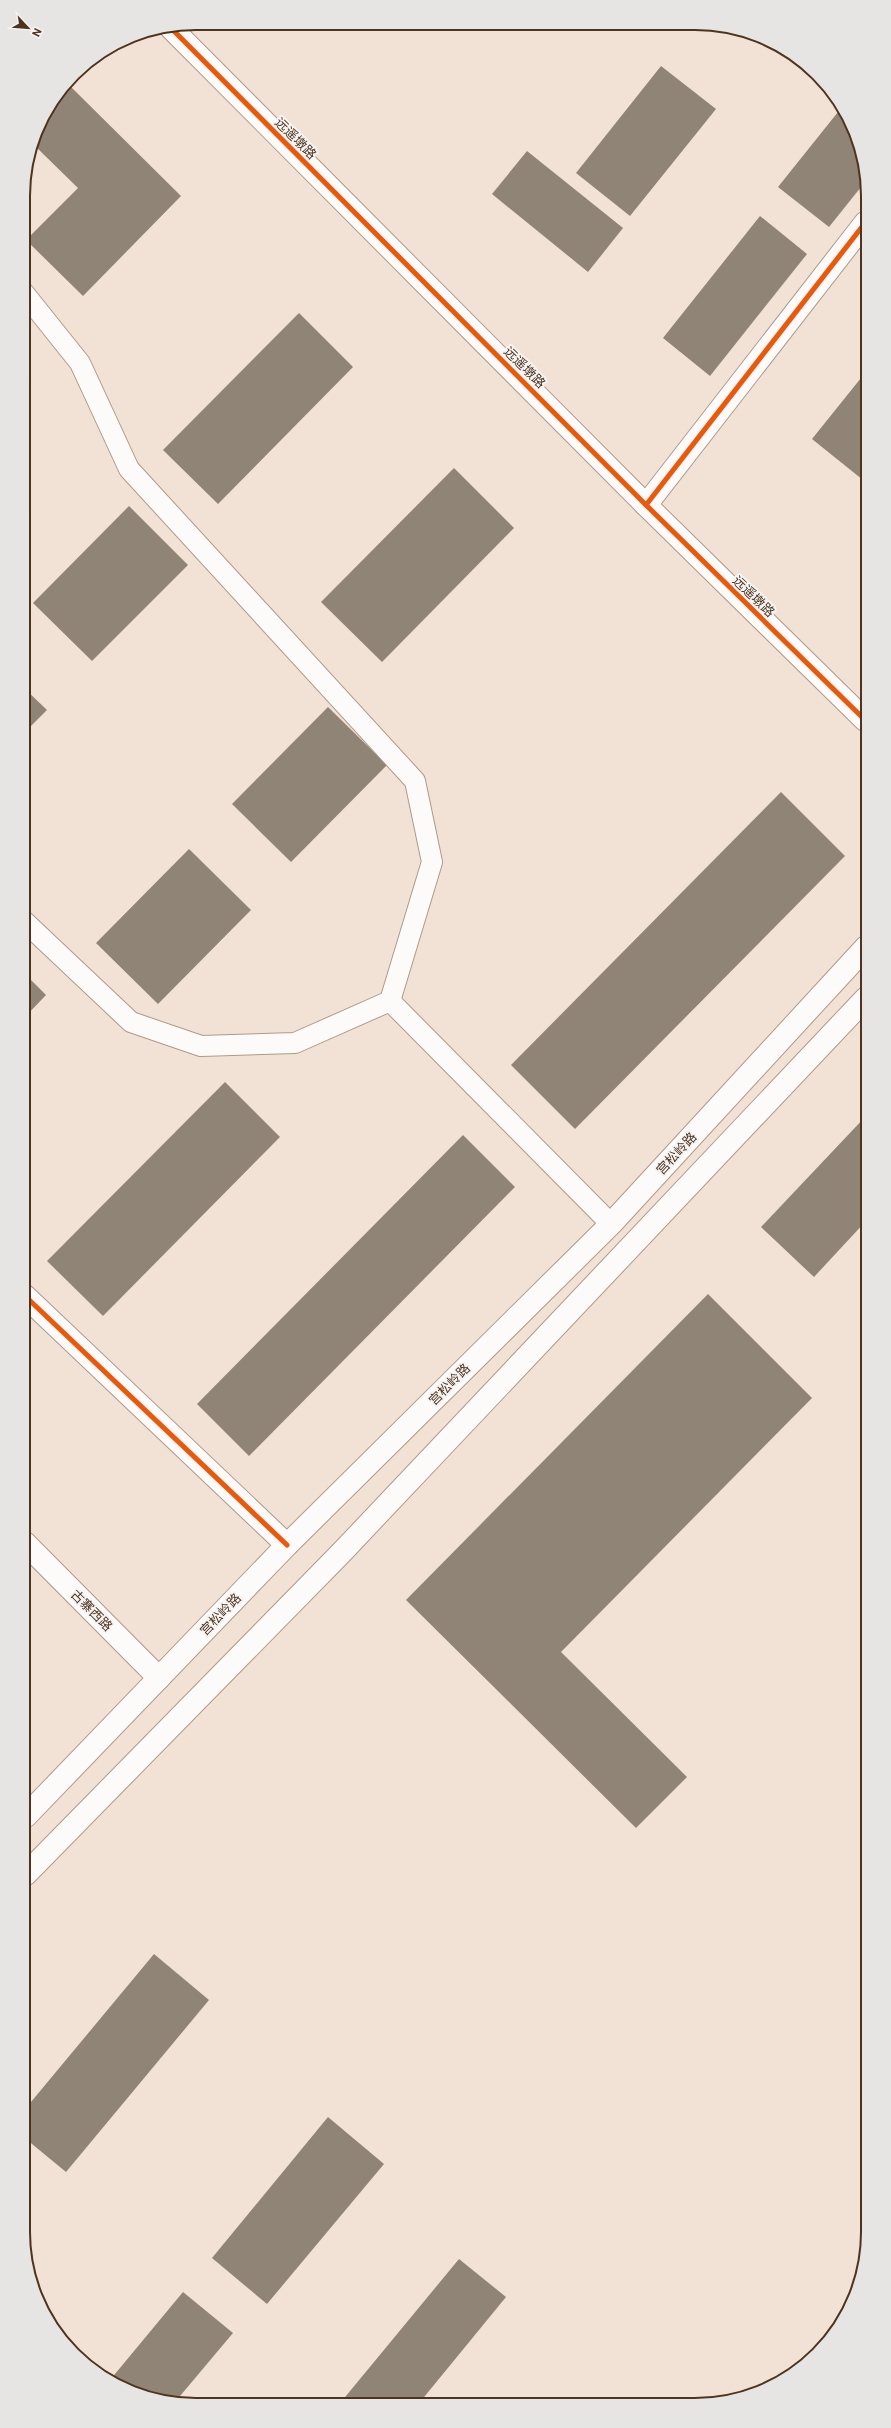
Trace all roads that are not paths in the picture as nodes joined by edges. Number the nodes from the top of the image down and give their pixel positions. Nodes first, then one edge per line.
1 (174, 31) edge
2 (861, 228) edge
3 (30, 300) edge
4 (646, 505) junction
5 (861, 716) edge
6 (30, 927) edge
7 (861, 952) edge
8 (390, 1001) junction
9 (861, 1003) edge
10 (611, 1224) junction
11 (30, 1301) edge
12 (287, 1545) junction
13 (30, 1548) edge
14 (159, 1678) junction
15 (30, 1812) edge
16 (30, 1870) edge

1 - 4 main road, 远遥墩路
2 - 4 main road
3 - 8 lane
4 - 5 main road, 远遥墩路
6 - 8 lane
7 - 10 main road, 宫松岭路
8 - 10 lane
9 - 16 main road
10 - 12 main road, 宫松岭路
11 - 12 main road
12 - 14 main road, 宫松岭路
13 - 14 main road, 古寨西路
14 - 15 main road, 宫松岭路

